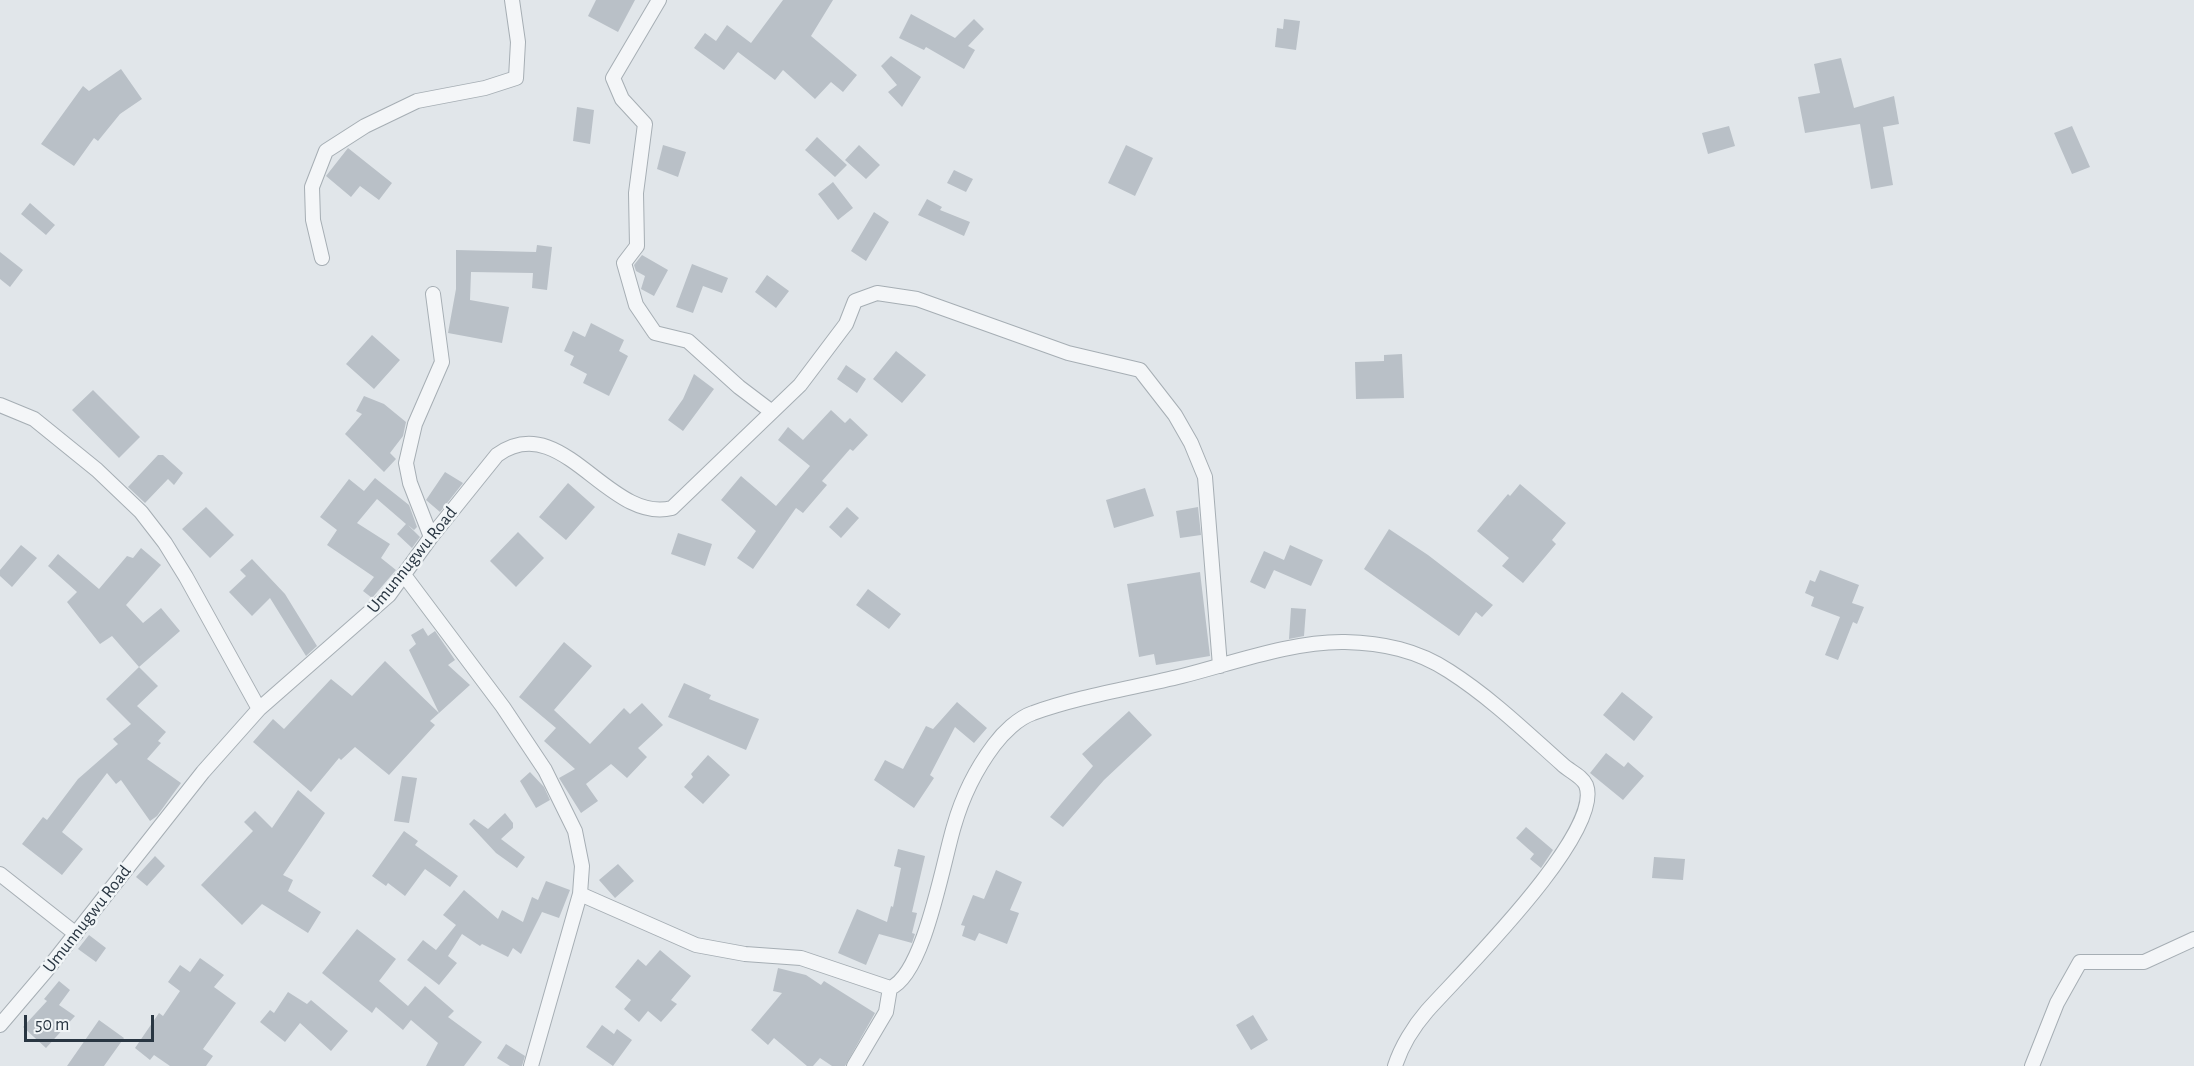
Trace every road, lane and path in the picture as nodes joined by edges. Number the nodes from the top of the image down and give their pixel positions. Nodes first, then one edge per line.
1 (512, 0) edge
2 (659, 0) edge
3 (322, 258) dead end
4 (433, 294) dead end
5 (0, 405) edge
6 (772, 412) junction
7 (431, 537) junction
8 (404, 575) junction
9 (1220, 666) junction
10 (259, 708) junction
11 (0, 874) edge
12 (580, 894) junction
13 (76, 934) junction
14 (2194, 939) edge
15 (890, 988) junction
16 (0, 1025) edge
17 (531, 1066) edge
18 (854, 1066) edge
19 (1395, 1066) edge
20 (2032, 1066) edge

1 - 3 street
2 - 6 street
4 - 7 street
5 - 10 street
6 - 7 street, Umunnugwu Road
6 - 9 street, Umunnugwu Road
7 - 8 street, Umunnugwu Road
8 - 10 street, Umunnugwu Road
8 - 12 street
9 - 15 street
9 - 19 street
10 - 13 street, Umunnugwu Road
11 - 13 street
12 - 15 street
12 - 17 street
13 - 16 street, Umunnugwu Road
14 - 20 street
15 - 18 street

